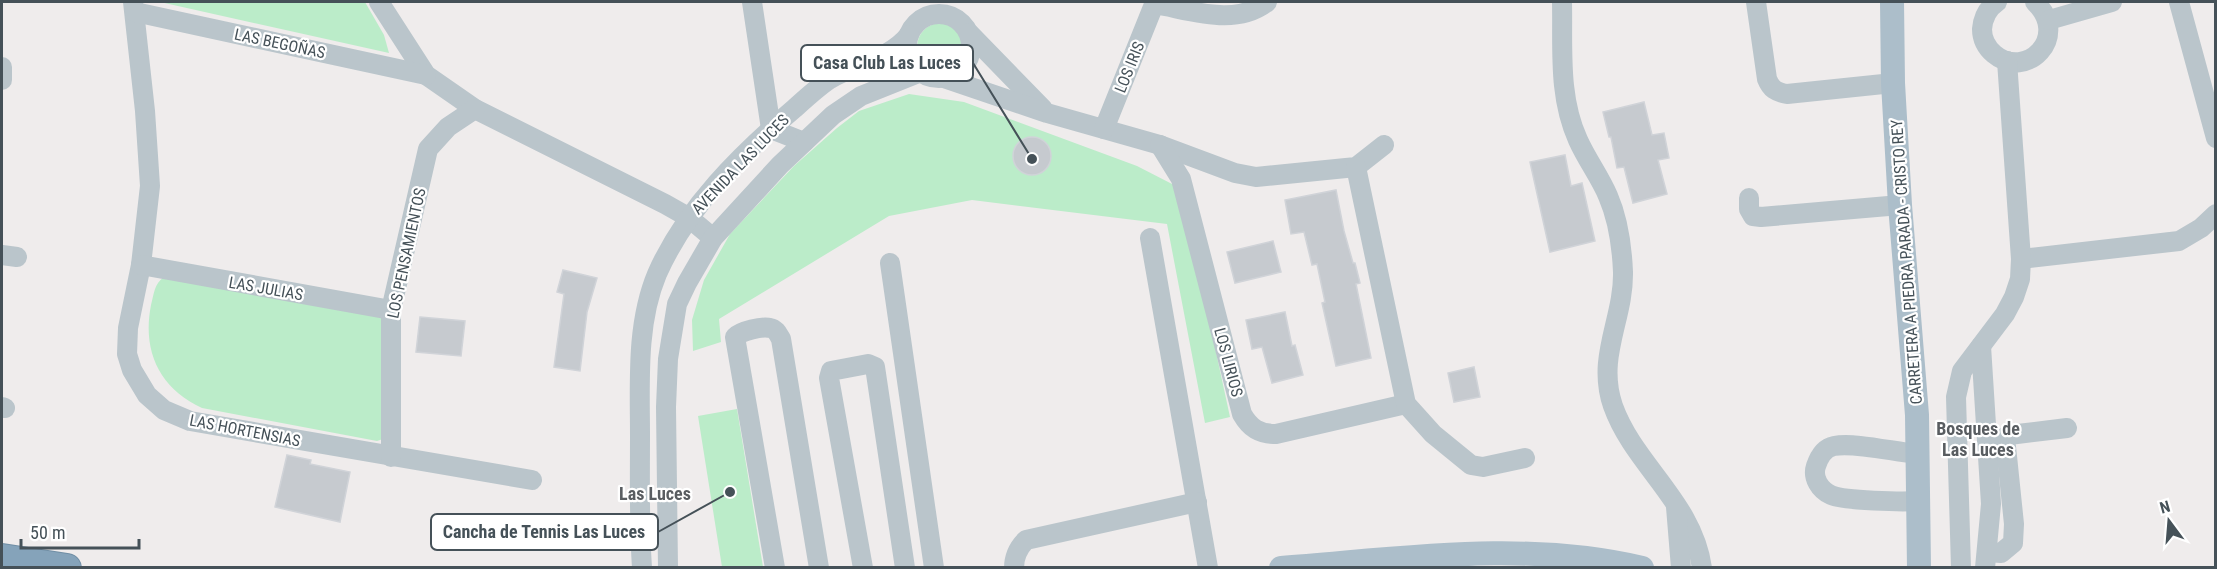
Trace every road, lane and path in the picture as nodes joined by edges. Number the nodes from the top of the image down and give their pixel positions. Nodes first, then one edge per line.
1 (379, 2) edge
2 (752, 2) edge
3 (917, 2) edge
4 (951, 2) edge
5 (1267, 2) edge
6 (1562, 2) edge
7 (1756, 2) edge
8 (1892, 2) edge
9 (1997, 2) edge
10 (2035, 2) edge
11 (2112, 2) edge
12 (2179, 2) edge
13 (1154, 3) edge
14 (134, 7) edge
15 (2049, 20) junction
16 (966, 29) junction
17 (912, 30) junction
18 (2007, 61) junction
19 (2, 67) edge
20 (921, 72) junction
21 (426, 75) junction
22 (941, 77) junction
23 (2, 80) edge
24 (1893, 83) junction
25 (476, 109) junction
26 (1047, 113) junction
27 (771, 129) junction
28 (1104, 129) junction
29 (2216, 138) edge
30 (804, 142) junction
31 (1160, 145) junction
32 (1384, 145) dead end
33 (1219, 167) junction
34 (1356, 167) junction
35 (1749, 198) dead end
36 (1188, 204) junction
37 (1900, 205) junction
38 (2216, 214) edge
39 (688, 217) junction
40 (713, 238) junction
41 (1150, 238) dead end
42 (2021, 259) junction
43 (890, 263) dead end
44 (141, 265) junction
45 (391, 310) junction
46 (1981, 346) junction
47 (1406, 404) junction
48 (2067, 428) dead end
49 (1917, 454) junction
50 (391, 457) junction
51 (1525, 458) dead end
52 (532, 480) dead end
53 (1197, 502) junction
54 (1675, 504) junction
55 (1919, 512) junction
56 (668, 526) junction
57 (640, 528) junction
58 (2, 558) edge
59 (1987, 560) edge
60 (67, 567) edge
61 (642, 567) edge
62 (668, 567) edge
63 (775, 567) edge
64 (819, 567) edge
65 (863, 567) edge
66 (905, 567) edge
67 (934, 567) edge
68 (1014, 567) edge
69 (1208, 567) edge
70 (1281, 567) edge
71 (1642, 567) edge
72 (1681, 567) edge
73 (1702, 567) edge
74 (1919, 567) edge
75 (1930, 567) edge
76 (1961, 567) edge

1 - 21 street
2 - 27 street
3 - 17 street
4 - 16 street
5 - 13 street, LOS IRIS
6 - 54 street
7 - 24 street
8 - 24 main road, CARRETERA A PIEDRA PARADA - CRISTO REY
9 - 18 street
10 - 15 street
11 - 15 street
12 - 29 street
13 - 28 street, LOS IRIS
14 - 21 street, LAS BEGOÑAS
14 - 44 street, LAS HORTENSIAS
15 - 18 street
16 - 17 street
16 - 22 street
16 - 26 street
17 - 20 street
17 - 27 street, AVENIDA LAS LUCES
18 - 42 street
19 - 23 street
20 - 22 street
20 - 30 street, AVENIDA LAS LUCES
21 - 25 street
22 - 26 street
24 - 37 main road, CARRETERA A PIEDRA PARADA - CRISTO REY
25 - 39 street
25 - 45 street, LOS PENSAMIENTOS
26 - 28 street
27 - 30 street
27 - 39 street, AVENIDA LAS LUCES
28 - 31 street
30 - 40 street, AVENIDA LAS LUCES
31 - 33 street
31 - 36 street, LOS LIRIOS
32 - 34 street
33 - 34 street
33 - 36 street
34 - 47 street
35 - 37 street
36 - 47 street, LOS LIRIOS
37 - 49 main road, CARRETERA A PIEDRA PARADA - CRISTO REY
38 - 42 street
39 - 40 street
39 - 57 street, AVENIDA LAS LUCES
40 - 56 street, AVENIDA LAS LUCES
41 - 53 street
42 - 46 street
43 - 67 street
44 - 45 street, LAS JULIAS
44 - 50 street, LAS HORTENSIAS
45 - 50 street, LOS PENSAMIENTOS
46 - 59 street
46 - 76 street
47 - 51 street
48 - 59 street
49 - 55 main road, CARRETERA A PIEDRA PARADA - CRISTO REY
49 - 55 street
50 - 52 street, LAS HORTENSIAS
53 - 68 street
53 - 69 street
54 - 72 street
54 - 73 street
55 - 74 main road, CARRETERA A PIEDRA PARADA - CRISTO REY
55 - 75 main road, CARRETERA A PIEDRA PARADA - CRISTO REY
56 - 57 street
56 - 62 street, AVENIDA LAS LUCES
57 - 61 street, AVENIDA LAS LUCES
58 - 60 highway
63 - 64 street
65 - 66 street
70 - 71 main road

